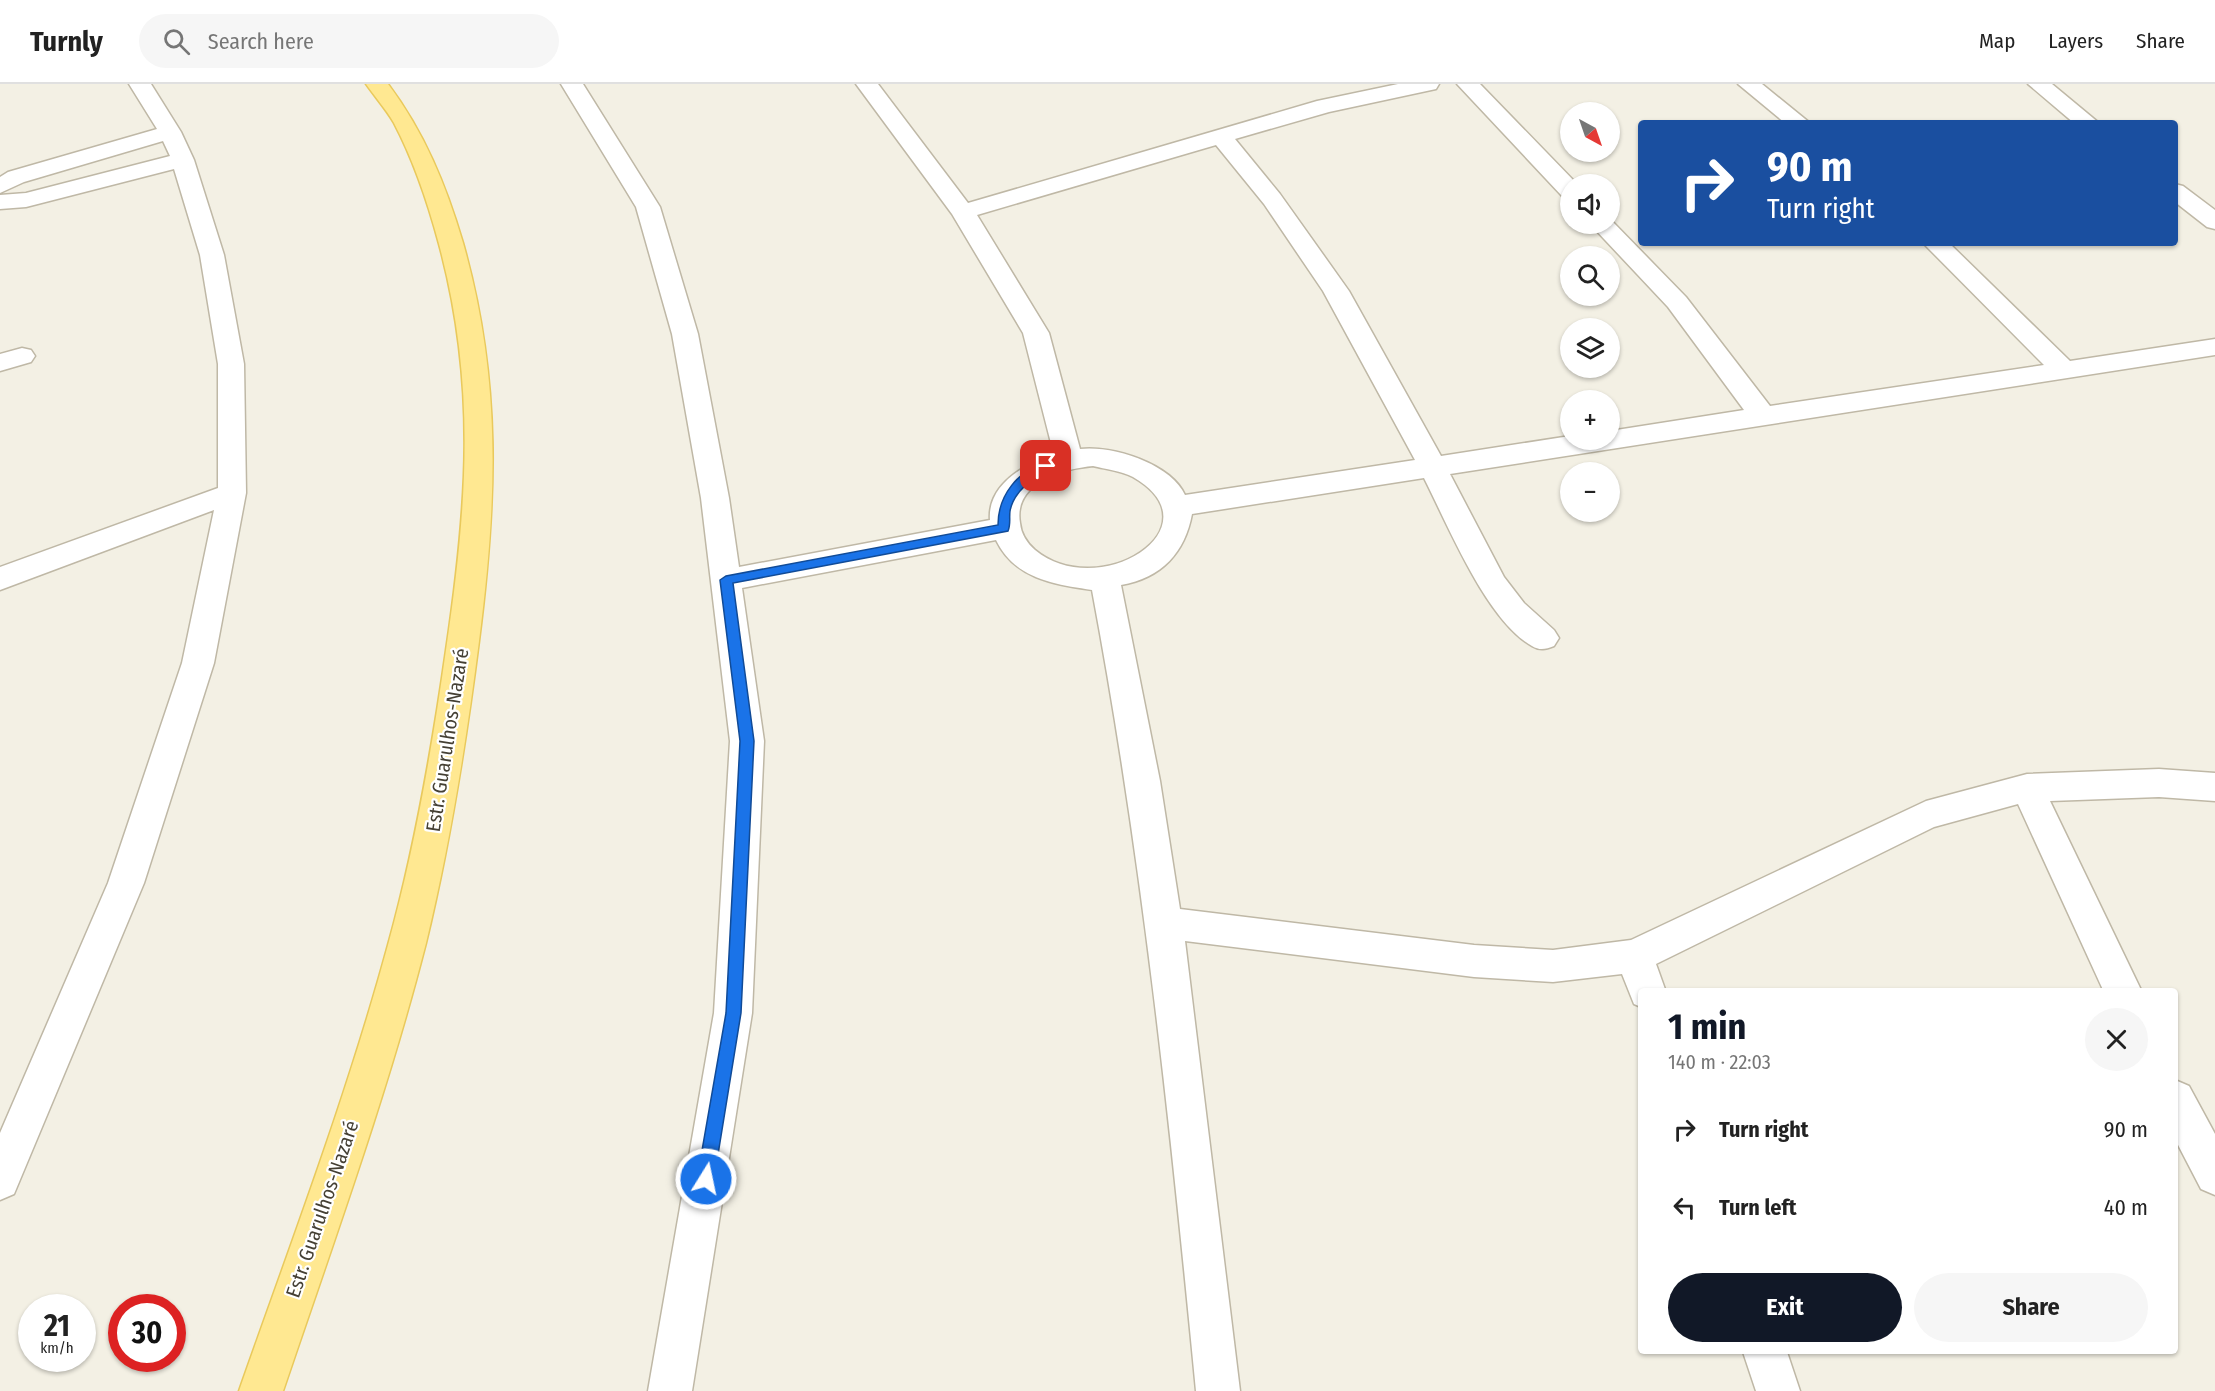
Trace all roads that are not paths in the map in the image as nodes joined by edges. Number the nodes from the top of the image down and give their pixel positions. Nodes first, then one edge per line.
1 (140, 84) edge
2 (377, 84) edge
3 (572, 84) edge
4 (867, 84) edge
5 (1428, 84) edge
6 (1468, 84) edge
7 (1749, 84) edge
8 (2039, 84) edge
9 (1795, 120) edge
10 (2084, 120) edge
11 (170, 132) junction
12 (1221, 137) junction
13 (183, 160) junction
14 (1560, 181) edge
15 (0, 186) edge
16 (2178, 193) edge
17 (0, 202) edge
18 (963, 213) junction
19 (2215, 222) edge
20 (1612, 234) edge
21 (1938, 246) edge
22 (2215, 347) edge
23 (2064, 370) junction
24 (1763, 416) junction
25 (1069, 459) junction
26 (1433, 467) junction
27 (232, 493) junction
28 (1177, 506) junction
29 (1004, 528) junction
30 (0, 579) edge
31 (1104, 579) junction
32 (726, 580) junction
33 (1543, 638) dead end
34 (2215, 787) edge
35 (2027, 788) junction
36 (1163, 923) junction
37 (1635, 956) junction
38 (1646, 988) edge
39 (2121, 988) edge
40 (2178, 1106) edge
41 (2215, 1175) edge
42 (0, 1180) edge
43 (1766, 1354) edge
44 (261, 1391) edge
45 (670, 1391) edge
46 (1218, 1391) edge
47 (1778, 1391) edge

1 - 11 street
2 - 44 main road, Estr. Guarulhos-Nazaré
3 - 32 street
4 - 18 street
5 - 12 street
6 - 14 street
7 - 9 street
8 - 10 street
11 - 13 street
11 - 15 street
12 - 18 street
12 - 26 street
13 - 17 street
13 - 27 street
16 - 19 street
18 - 25 street
20 - 24 street
21 - 23 street
22 - 23 street
23 - 24 street
24 - 26 street
25 - 28 street
25 - 29 street
26 - 28 street
26 - 33 street
27 - 30 street
27 - 42 street
28 - 31 street
29 - 31 street
29 - 32 street
31 - 36 street
32 - 45 street
34 - 35 street
35 - 37 street
35 - 39 street
36 - 37 street
36 - 46 street
37 - 38 street
40 - 41 street
43 - 47 street

